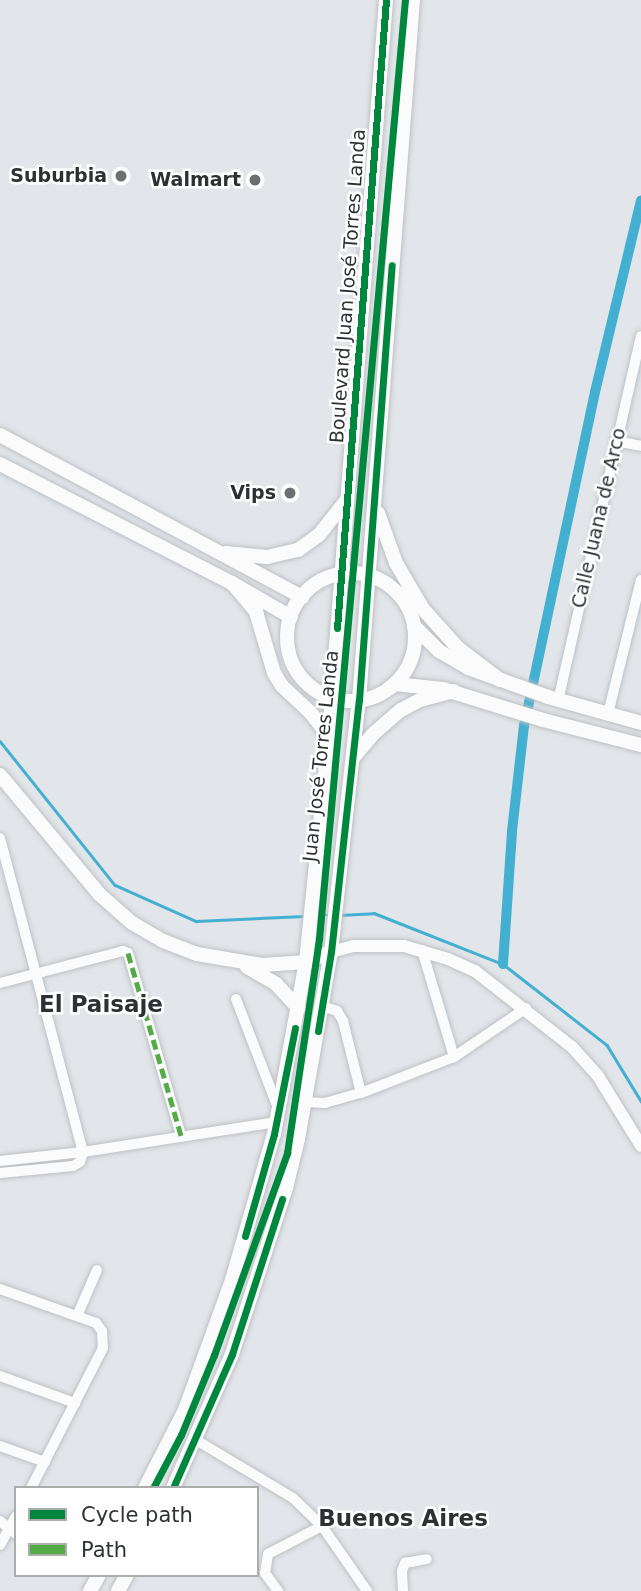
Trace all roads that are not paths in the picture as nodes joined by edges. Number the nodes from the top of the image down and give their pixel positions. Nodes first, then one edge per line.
1 (386, 0) edge
2 (413, 0) edge
3 (641, 336) edge
4 (0, 435) edge
5 (616, 441) junction
6 (641, 446) edge
7 (0, 464) edge
8 (375, 498) junction
9 (346, 501) junction
10 (226, 553) junction
11 (342, 573) junction
12 (370, 576) junction
13 (641, 580) edge
14 (232, 583) junction
15 (302, 597) junction
16 (291, 617) junction
17 (414, 626) junction
18 (506, 683) junction
19 (386, 690) junction
20 (454, 691) junction
21 (332, 698) junction
22 (553, 699) junction
23 (359, 700) junction
24 (608, 714) junction
25 (641, 723) edge
26 (329, 736) junction
27 (641, 745) edge
28 (352, 759) junction
29 (0, 775) edge
30 (0, 838) edge
31 (422, 950) junction
32 (331, 952) junction
33 (306, 962) junction
34 (240, 964) junction
35 (35, 974) junction
36 (0, 983) edge
37 (236, 999) dead end
38 (322, 1006) junction
39 (526, 1008) junction
40 (298, 1009) junction
41 (454, 1057) junction
42 (361, 1093) junction
43 (304, 1102) junction
44 (278, 1117) junction
45 (181, 1136) junction
46 (641, 1146) edge
47 (83, 1152) junction
48 (0, 1161) edge
49 (0, 1173) edge
50 (97, 1270) dead end
51 (0, 1289) edge
52 (77, 1316) junction
53 (0, 1376) edge
54 (75, 1403) junction
55 (196, 1440) junction
56 (0, 1446) edge
57 (45, 1462) junction
58 (32, 1486) edge
59 (146, 1486) edge
60 (174, 1486) edge
61 (0, 1520) edge
62 (322, 1526) junction
63 (12, 1532) edge
64 (0, 1545) edge
65 (427, 1559) dead end
66 (278, 1591) edge
67 (367, 1591) edge
68 (403, 1591) edge

1 - 9 main road, Boulevard Juan José Torres Landa
2 - 8 main road
3 - 5 street, Calle Juana de Arco
4 - 10 main road
5 - 6 street
5 - 22 street, Calle Juana de Arco
7 - 14 main road
8 - 12 main road
8 - 18 main road
9 - 10 main road
9 - 11 main road, Boulevard Juan José Torres Landa
10 - 15 main road
11 - 12 main road
11 - 15 main road
11 - 21 main road, Boulevard Juan José Torres Landa
12 - 17 main road
12 - 23 main road
13 - 24 street
14 - 16 main road
14 - 26 main road
15 - 16 main road
16 - 21 main road
17 - 18 main road
17 - 19 main road
18 - 22 main road
19 - 20 main road
19 - 23 main road
20 - 27 main road
20 - 28 main road
21 - 23 main road
21 - 26 main road, Boulevard Juan José Torres Landa
22 - 24 main road
23 - 28 main road
24 - 25 main road
26 - 33 main road, Boulevard Juan José Torres Landa
28 - 32 main road
29 - 34 main road
30 - 35 street
31 - 32 street
31 - 39 street
31 - 41 street
32 - 33 main road
32 - 38 main road
33 - 34 main road
33 - 40 main road, Boulevard Juan José Torres Landa
34 - 40 main road
35 - 36 street
35 - 45 street
35 - 47 street
37 - 44 street
38 - 42 street
38 - 43 main road
39 - 41 street
39 - 46 street
40 - 44 main road, Boulevard Juan José Torres Landa
41 - 42 street
42 - 43 street
43 - 55 main road
44 - 45 street
44 - 59 main road, Boulevard Juan José Torres Landa
45 - 47 street
47 - 48 street
47 - 49 street
50 - 52 street
51 - 52 street
52 - 54 street
53 - 54 street
54 - 57 street
55 - 60 main road
55 - 62 street
56 - 57 street
57 - 58 street
61 - 63 street
62 - 66 street
62 - 67 street
63 - 64 street
65 - 68 street

